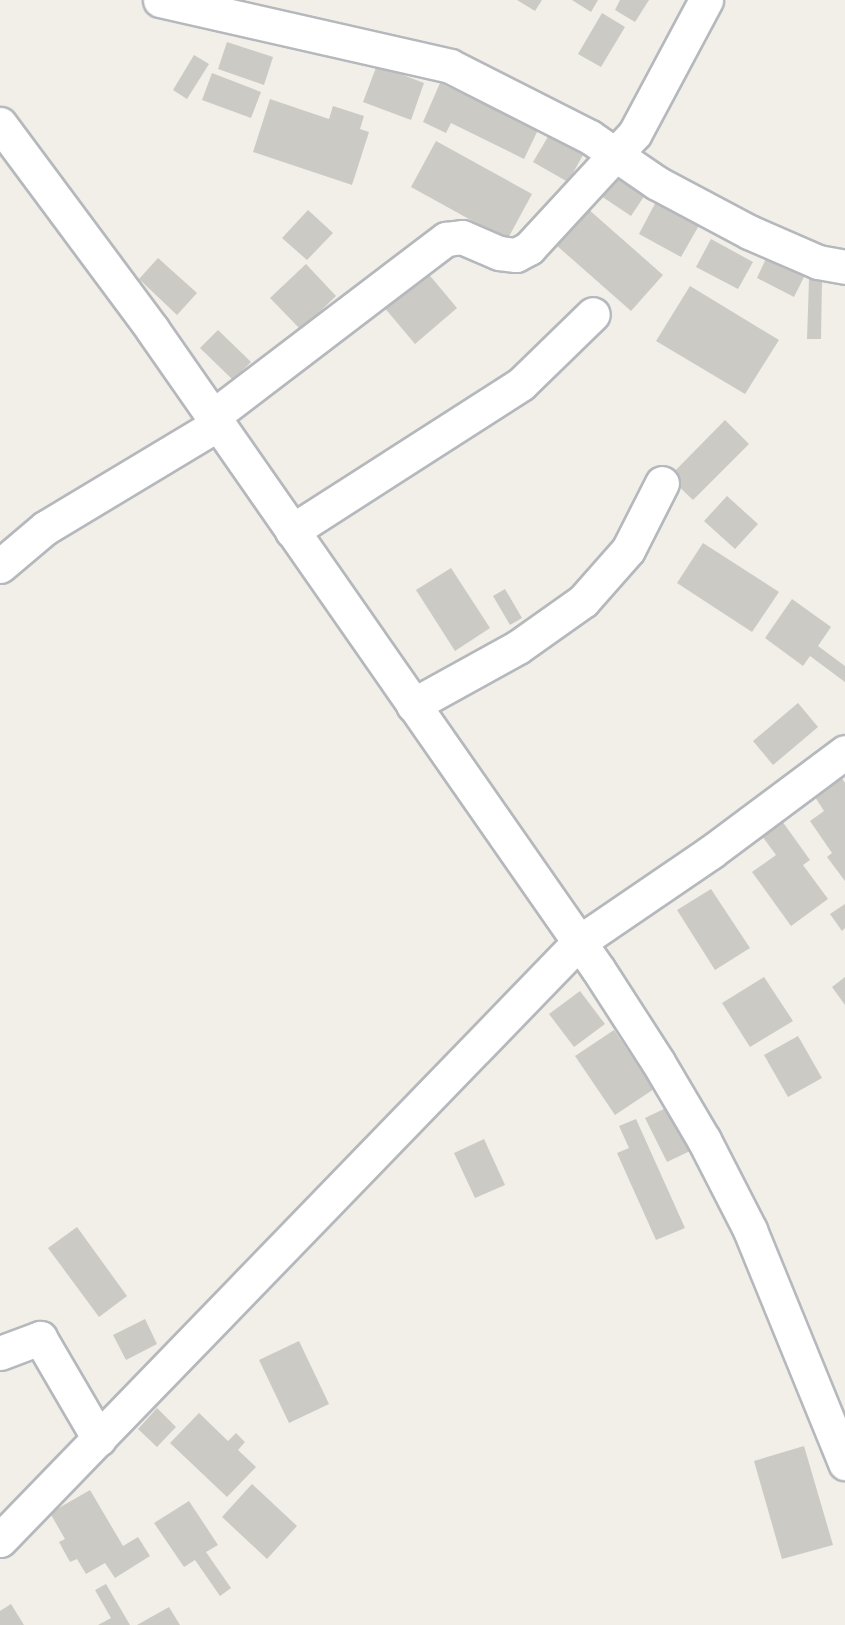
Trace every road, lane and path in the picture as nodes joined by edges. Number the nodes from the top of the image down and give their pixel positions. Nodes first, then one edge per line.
1 (160, 0) edge
2 (706, 0) edge
3 (0, 124) edge
4 (614, 154) junction
5 (845, 267) edge
6 (593, 314) dead end
7 (215, 421) junction
8 (662, 483) dead end
9 (292, 531) junction
10 (0, 566) edge
11 (413, 705) junction
12 (845, 752) edge
13 (579, 942) junction
14 (0, 1353) edge
15 (99, 1439) junction
16 (842, 1448) edge
17 (0, 1540) edge

1 - 4 street
2 - 4 street
3 - 7 street
4 - 5 street
4 - 7 street
6 - 9 street
7 - 9 street
7 - 10 street
8 - 11 street
9 - 11 street
11 - 13 street
12 - 13 street
13 - 15 street
13 - 16 street
14 - 15 street
15 - 17 street

